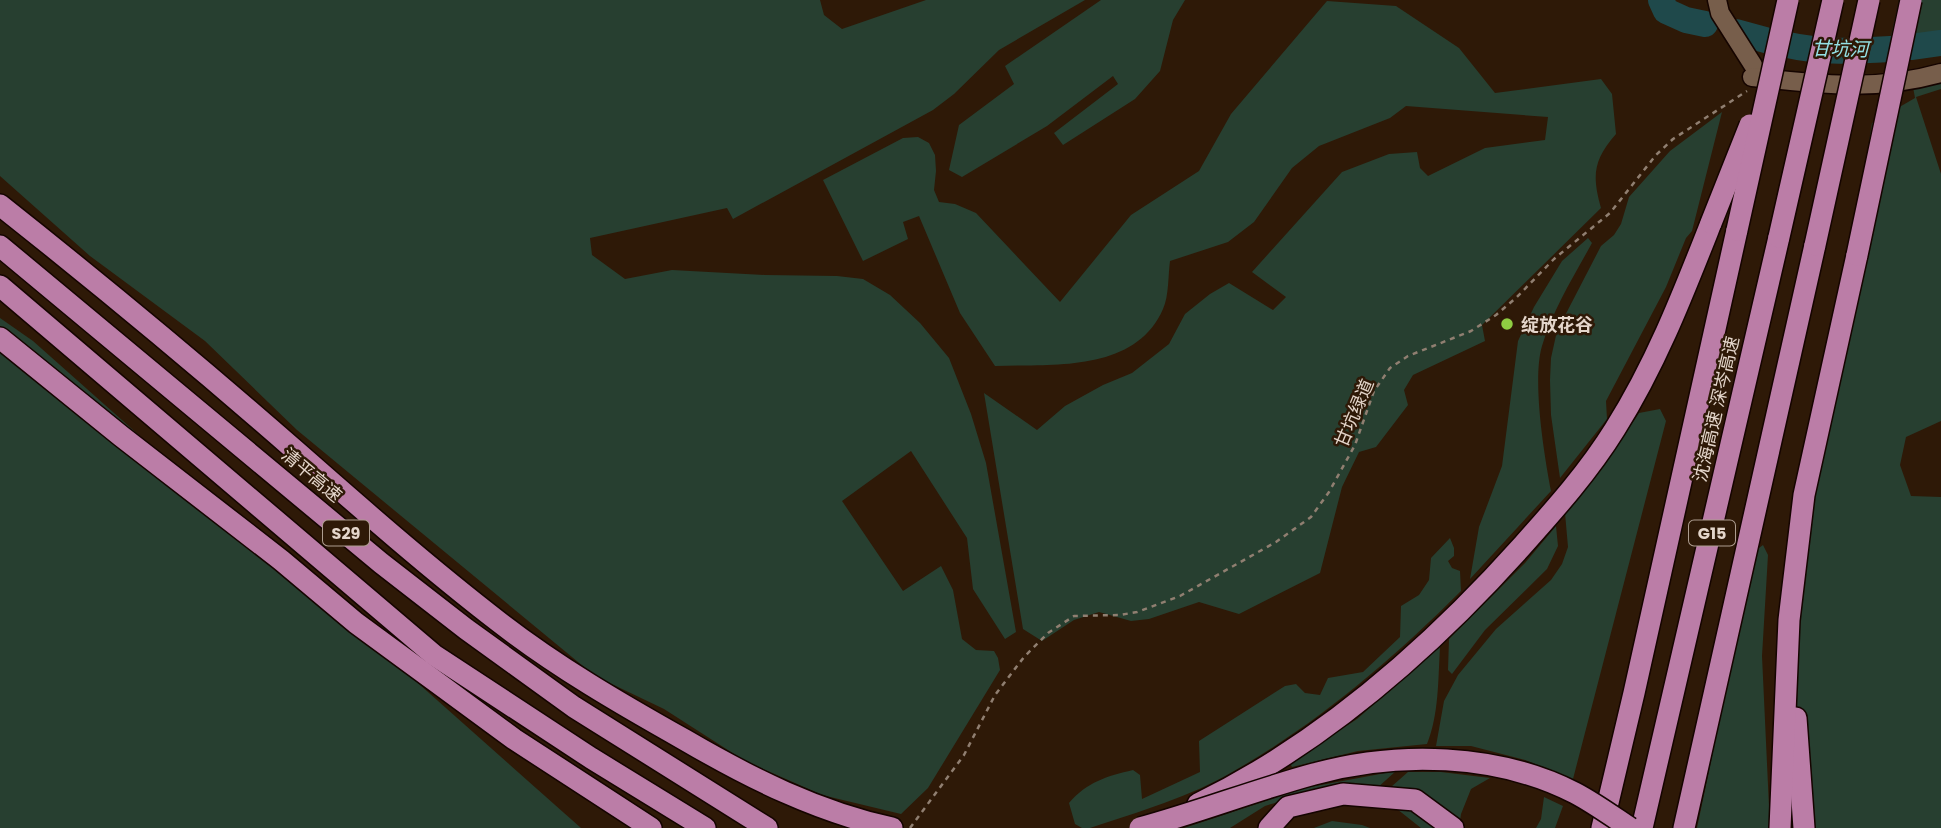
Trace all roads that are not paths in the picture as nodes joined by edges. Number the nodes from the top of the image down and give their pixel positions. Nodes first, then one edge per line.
1 (1717, 0) edge
2 (1788, 0) edge
3 (1833, 0) edge
4 (1869, 0) edge
5 (1911, 0) edge
6 (1760, 69) junction
7 (1941, 73) edge
8 (0, 205) edge
9 (0, 246) edge
10 (0, 286) edge
11 (0, 338) edge
12 (1789, 620) junction
13 (1161, 822) junction
14 (701, 826) edge
15 (651, 828) edge
16 (767, 828) edge
17 (892, 828) edge
18 (1140, 828) edge
19 (1269, 828) edge
20 (1453, 828) edge
21 (1602, 828) edge
22 (1630, 828) edge
23 (1642, 828) edge
24 (1684, 828) edge
25 (1780, 828) edge
26 (1804, 828) edge

1 - 6 lane
2 - 6 highway, bridge
3 - 23 highway, 沈海高速 深岑高速 / G15, bridge
4 - 24 highway, G15, bridge
5 - 12 highway, bridge
6 - 7 lane
6 - 13 highway, bridge
6 - 21 highway, bridge
8 - 17 highway
9 - 16 highway, 清平高速 / S29
10 - 14 highway, S29
11 - 15 highway
12 - 25 highway
12 - 26 highway
13 - 18 highway, bridge
13 - 22 highway, bridge
19 - 20 highway

